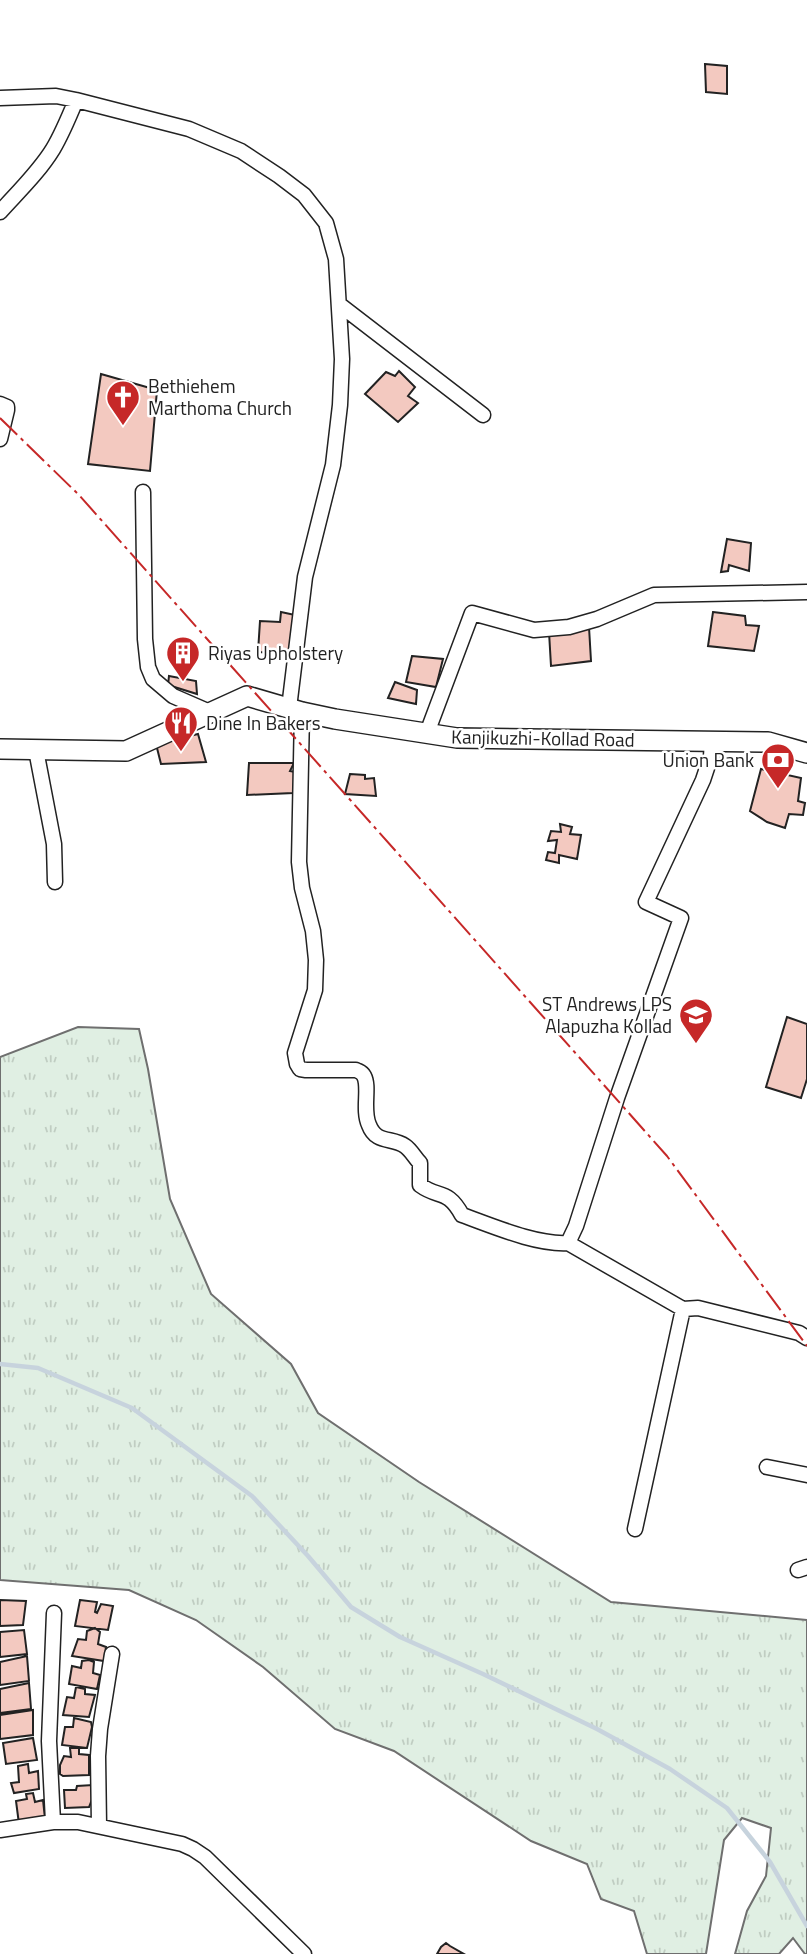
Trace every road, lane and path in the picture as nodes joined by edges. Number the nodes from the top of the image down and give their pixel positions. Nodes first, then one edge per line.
1 (0, 98) edge
2 (76, 100) junction
3 (0, 212) edge
4 (340, 305) junction
5 (0, 404) edge
6 (483, 415) dead end
7 (0, 439) edge
8 (143, 492) dead end
9 (807, 592) edge
10 (296, 710) junction
11 (212, 713) junction
12 (427, 733) junction
13 (712, 741) junction
14 (0, 749) edge
15 (36, 750) junction
16 (807, 753) edge
17 (55, 882) dead end
18 (568, 1243) junction
19 (683, 1309) junction
20 (807, 1338) edge
21 (767, 1467) dead end
22 (807, 1475) edge
23 (635, 1529) dead end
24 (54, 1613) dead end
25 (112, 1654) dead end
26 (53, 1822) junction
27 (99, 1825) junction
28 (0, 1830) edge
29 (299, 1952) edge

1 - 2 street
2 - 3 street
2 - 4 street
4 - 6 street
4 - 10 street
5 - 7 street
8 - 11 street
9 - 12 street
10 - 11 main road, Kanjikuzhi-Kollad Road
10 - 12 main road, Kanjikuzhi-Kollad Road
10 - 18 street
11 - 15 main road, Kanjikuzhi-Kollad Road
12 - 13 main road, Kanjikuzhi-Kollad Road
13 - 16 main road, Kanjikuzhi-Kollad Road
13 - 18 street
14 - 15 main road, Kanjikuzhi-Kollad Road
15 - 17 street
18 - 19 street
19 - 20 street
19 - 23 street
21 - 22 street
24 - 26 street
25 - 27 street
26 - 27 street
26 - 28 street
27 - 29 street

